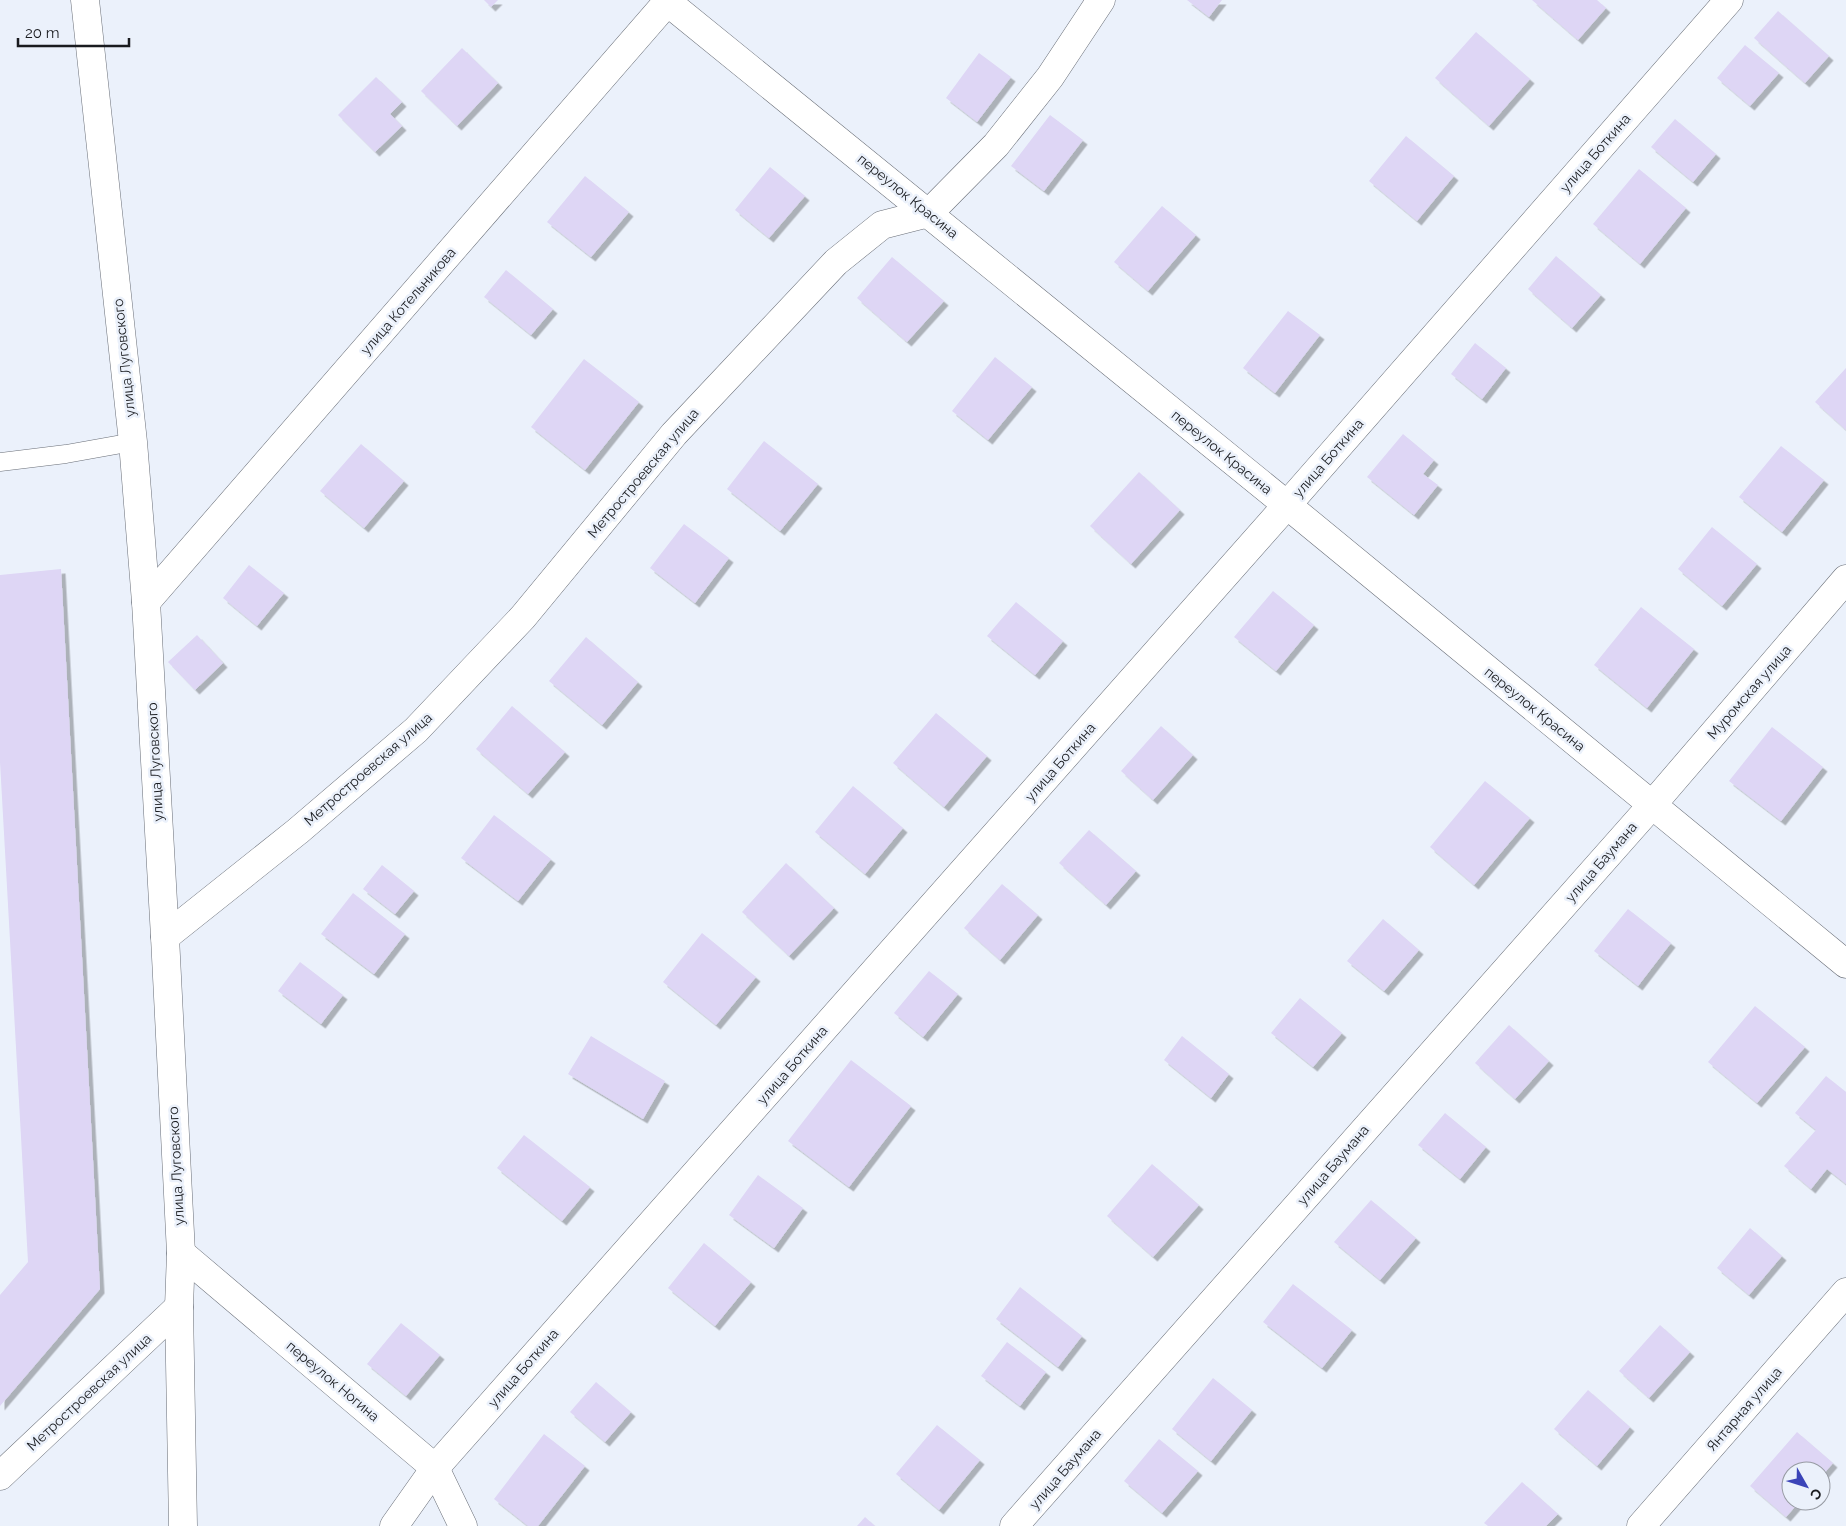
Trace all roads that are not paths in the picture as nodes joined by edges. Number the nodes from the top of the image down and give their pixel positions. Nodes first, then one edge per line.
1 (85, 0) edge
2 (1101, 0) edge
3 (1729, 0) edge
4 (667, 1) edge
5 (929, 213) junction
6 (134, 442) junction
7 (0, 462) edge
8 (1287, 505) junction
9 (1846, 579) edge
10 (146, 602) junction
11 (1652, 805) junction
12 (165, 936) junction
13 (1846, 964) edge
14 (181, 1253) junction
15 (1846, 1292) edge
16 (179, 1308) junction
17 (435, 1468) junction
18 (0, 1476) edge
19 (183, 1526) edge
20 (394, 1526) edge
21 (463, 1526) edge
22 (1014, 1526) edge
23 (1641, 1526) edge

1 - 6 street, улица Луговского
2 - 5 street
3 - 8 street, улица Боткина
4 - 5 street, переулок Красина
4 - 10 street, улица Котельникова
5 - 8 street, переулок Красина
5 - 12 street, Метростроевская улица
6 - 7 lane
6 - 10 street, улица Луговского
8 - 11 street, переулок Красина
8 - 17 street, улица Боткина
9 - 11 street, Муромская улица
10 - 12 street, улица Луговского
11 - 13 street, переулок Красина
11 - 22 street, улица Баумана
12 - 14 street, улица Луговского
14 - 16 street, улица Луговского
14 - 17 street, переулок Ногина
15 - 23 street, Янтарная улица
16 - 18 street, Метростроевская улица
16 - 19 street, улица Луговского
17 - 20 street, улица Боткина
17 - 21 street, переулок Ногина

